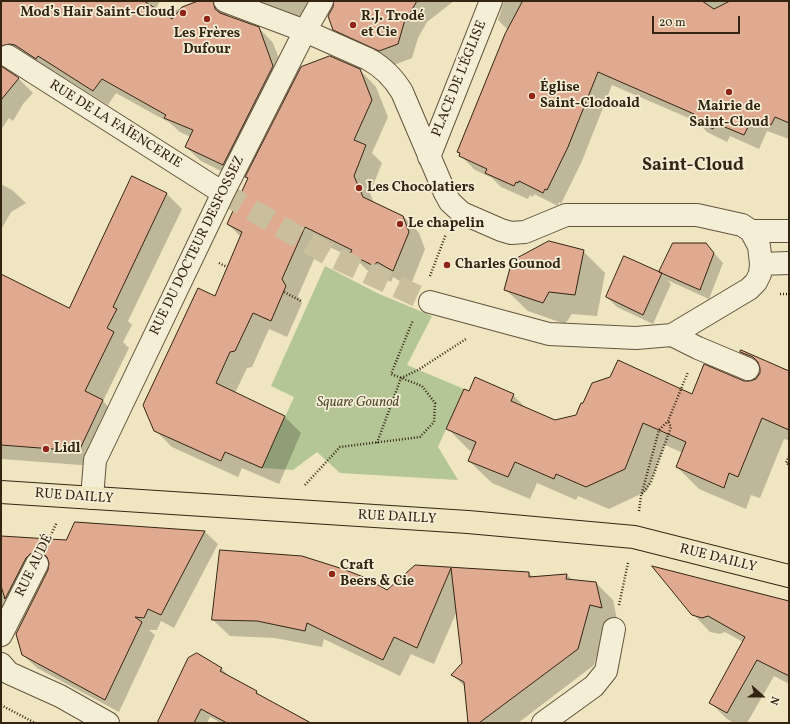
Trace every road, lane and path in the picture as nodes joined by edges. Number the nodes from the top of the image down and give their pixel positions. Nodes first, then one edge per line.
1 (225, 1) edge
2 (322, 1) edge
3 (491, 1) edge
4 (305, 31) junction
5 (8, 56) dead end
6 (429, 157) junction
7 (224, 193) junction
8 (751, 231) junction
9 (789, 231) edge
10 (438, 254) dead end
11 (789, 262) edge
12 (762, 264) junction
13 (429, 278) dead end
14 (284, 292) dead end
15 (301, 301) dead end
16 (422, 309) joint
17 (495, 320) junction
18 (672, 334) junction
19 (698, 348) junction
20 (748, 369) dead end
21 (401, 378) junction
22 (668, 422) junction
23 (376, 443) junction
24 (789, 456) edge
25 (787, 464) edge
26 (1, 492) edge
27 (641, 496) junction
28 (70, 497) junction
29 (92, 498) junction
30 (282, 511) junction
31 (638, 519) dead end
32 (628, 562) dead end
33 (37, 564) joint
34 (789, 576) edge
35 (616, 620) joint
36 (1, 635) edge
37 (1, 664) edge
38 (1, 705) edge
39 (35, 723) edge
40 (108, 723) edge
41 (543, 723) edge

1 - 4 street
2 - 4 street, RUE DU DOCTEUR DESFOSSEZ
3 - 6 street, PLACE DE L'ÉGLISE
4 - 6 street
4 - 7 street, RUE DU DOCTEUR DESFOSSEZ
5 - 7 street, RUE DE LA FAÏENCERIE
6 - 8 street
7 - 29 street, RUE DU DOCTEUR DESFOSSEZ
8 - 9 street
8 - 12 street
10 - 13 path
11 - 12 street
12 - 18 street
14 - 15 path
16 - 17 street
16 - 21 path
17 - 18 street
17 - 21 path
18 - 19 street
19 - 20 street
19 - 22 path
21 - 23 path
21 - 23 path
22 - 27 path
22 - 27 path
23 - 30 path
24 - 25 path
26 - 28 main road, RUE DAILLY
27 - 31 path
28 - 29 main road, RUE DAILLY
28 - 33 path, RUE AUDÉ
29 - 30 main road, RUE DAILLY
30 - 34 main road, RUE DAILLY
32 - 35 path
33 - 36 street, RUE AUDÉ
35 - 41 street
37 - 40 street
38 - 39 path

